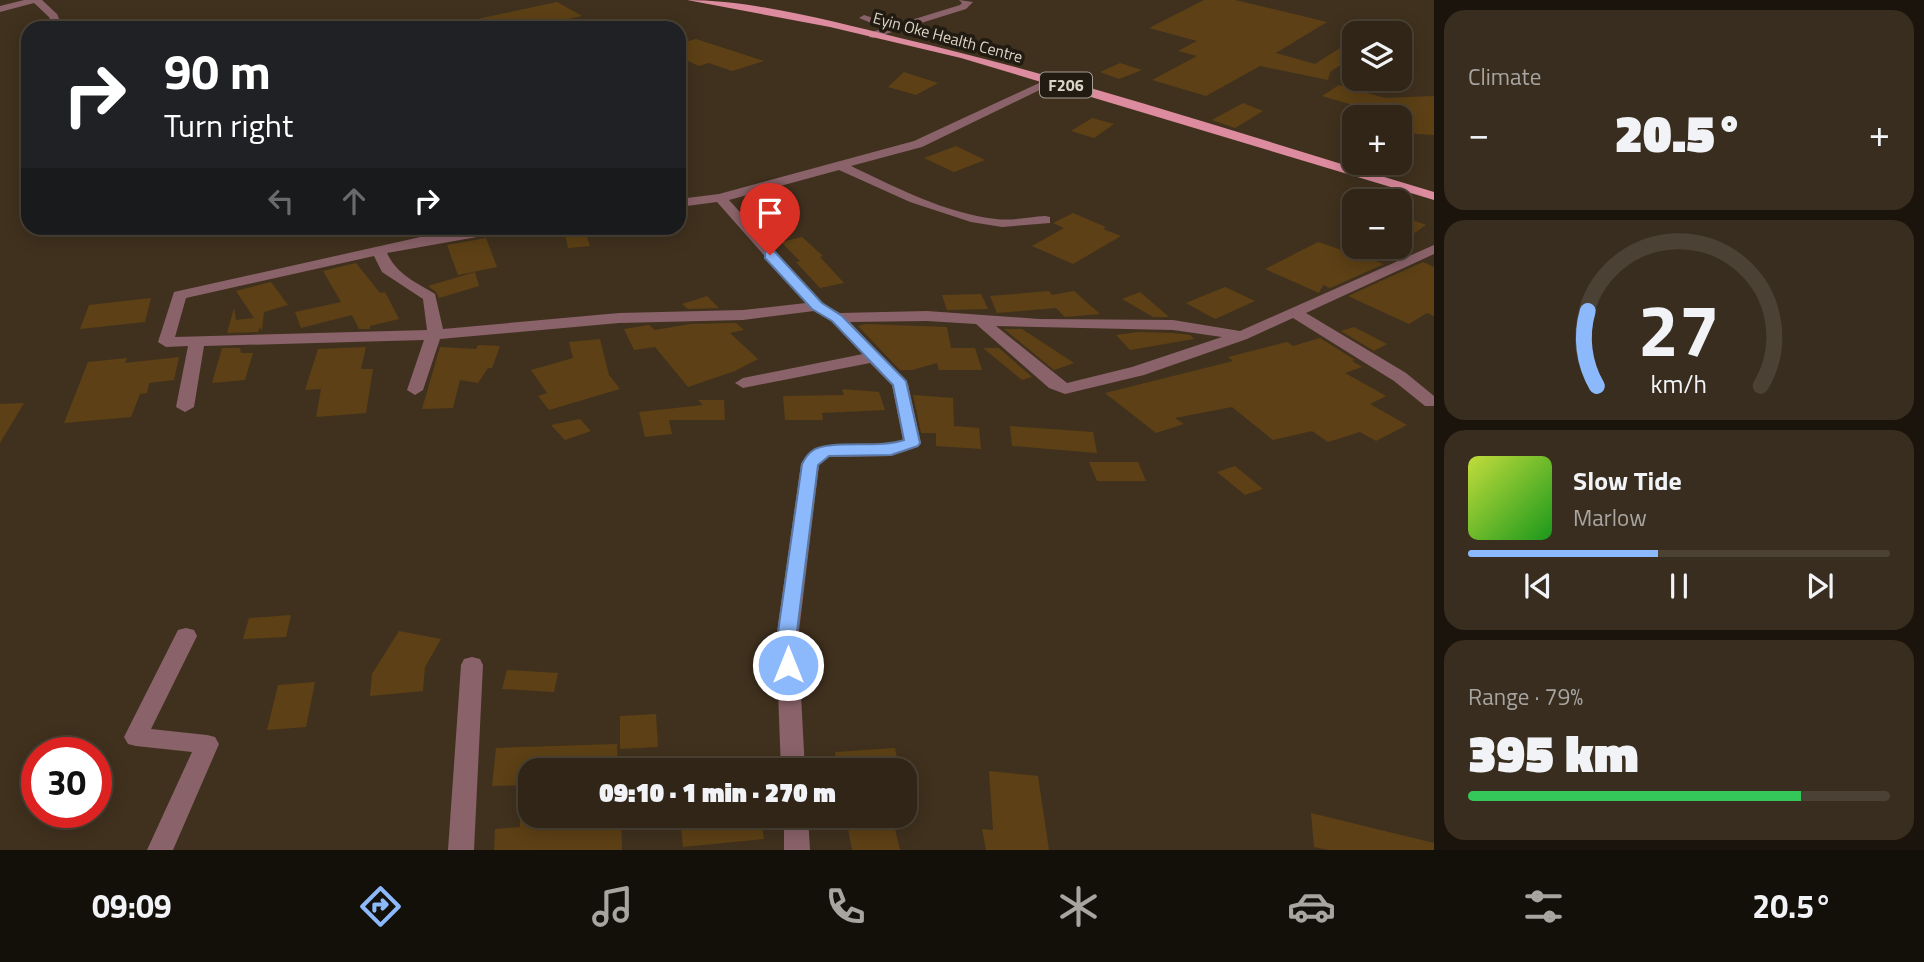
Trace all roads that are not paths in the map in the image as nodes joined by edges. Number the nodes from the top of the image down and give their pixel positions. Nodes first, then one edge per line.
1 (35, 0) edge
2 (692, 0) edge
3 (964, 0) edge
4 (0, 9) edge
5 (864, 18) dead end
6 (55, 21) edge
7 (894, 28) junction
8 (873, 35) junction
9 (1051, 81) junction
10 (837, 164) junction
11 (1434, 197) edge
12 (720, 198) junction
13 (686, 201) edge
14 (1045, 220) dead end
15 (458, 235) edge
16 (1434, 249) edge
17 (379, 250) junction
18 (817, 306) junction
19 (1294, 312) junction
20 (837, 318) junction
21 (978, 318) junction
22 (431, 335) junction
23 (1241, 336) junction
24 (197, 341) junction
25 (874, 357) junction
26 (743, 383) dead end
27 (415, 390) dead end
28 (1431, 402) dead end
29 (185, 407) dead end
30 (186, 636) dead end
31 (472, 665) dead end
32 (792, 758) edge
33 (796, 828) edge
34 (160, 850) edge
35 (461, 850) edge
36 (797, 850) edge

1 - 4 street
1 - 6 street
2 - 8 main road, Eyin Oke Health Centre / F206
3 - 7 street
5 - 7 street
7 - 8 street
8 - 9 main road, Eyin Oke Health Centre / F206
9 - 10 street
9 - 11 main road, Eyin Oke Health Centre / F206
10 - 12 street
10 - 14 street
12 - 13 street
12 - 18 street
15 - 17 street
16 - 19 street
17 - 22 street
17 - 24 street
18 - 20 street
18 - 22 street
19 - 23 street
19 - 28 street
20 - 21 street
20 - 25 street
21 - 23 street
21 - 23 street
22 - 24 street
22 - 27 street
24 - 29 street
25 - 26 street
25 - 32 street
30 - 34 street
31 - 35 street
33 - 36 street

